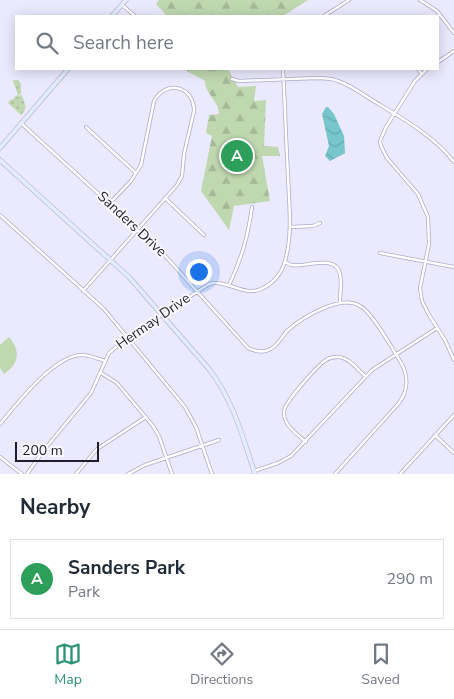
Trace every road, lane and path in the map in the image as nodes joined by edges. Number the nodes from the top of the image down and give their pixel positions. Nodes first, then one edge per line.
1 (126, 0) edge
2 (348, 0) edge
3 (420, 0) edge
4 (122, 5) junction
5 (113, 15) edge
6 (135, 15) edge
7 (326, 15) edge
8 (454, 34) edge
9 (454, 51) edge
10 (439, 61) edge
11 (67, 70) edge
12 (283, 70) edge
13 (419, 70) edge
14 (426, 70) edge
15 (422, 73) junction
16 (284, 78) junction
17 (232, 80) dead end
18 (394, 114) junction
19 (22, 123) junction
20 (86, 127) dead end
21 (0, 148) edge
22 (0, 160) edge
23 (454, 162) edge
24 (136, 173) junction
25 (166, 199) junction
26 (110, 203) junction
27 (252, 207) dead end
28 (0, 215) edge
29 (320, 223) dead end
30 (290, 227) junction
31 (138, 229) junction
32 (204, 236) dead end
33 (380, 253) dead end
34 (110, 260) junction
35 (285, 262) junction
36 (425, 262) junction
37 (454, 267) edge
38 (229, 285) junction
39 (84, 291) junction
40 (197, 291) junction
41 (340, 302) junction
42 (161, 315) junction
43 (437, 328) junction
44 (128, 337) junction
45 (396, 354) junction
46 (454, 360) edge
47 (105, 361) junction
48 (101, 373) junction
49 (365, 376) junction
50 (454, 415) edge
51 (146, 417) junction
52 (0, 424) edge
53 (435, 436) junction
54 (219, 440) dead end
55 (306, 442) junction
56 (203, 446) junction
57 (454, 453) edge
58 (166, 457) junction
59 (0, 458) edge
60 (255, 473) edge
61 (22, 474) edge
62 (27, 474) edge
63 (76, 474) edge
64 (128, 474) edge
65 (172, 474) edge
66 (212, 474) edge
67 (335, 474) edge
68 (400, 474) edge

1 - 4 main road
2 - 7 street
3 - 8 street
4 - 5 main road
4 - 6 street
9 - 10 street
11 - 19 main road
12 - 16 street, Hermay Drive
13 - 15 street
14 - 15 street
15 - 18 street
16 - 17 street
16 - 18 street
16 - 30 street, Hermay Drive
18 - 23 street
18 - 36 street
19 - 21 main road
19 - 26 street, Sanders Drive
20 - 24 street
22 - 34 main road
24 - 25 street
24 - 26 street
25 - 31 street
25 - 32 street
26 - 31 street, Sanders Drive
27 - 38 street
28 - 39 street
29 - 30 street
30 - 35 street, Hermay Drive
31 - 34 street
31 - 40 street, Sanders Drive
33 - 36 street
34 - 39 street
34 - 42 main road
35 - 38 street, Hermay Drive
35 - 41 street
36 - 37 street
36 - 43 street
38 - 40 street, Hermay Drive
39 - 44 street
40 - 41 street, Sanders Drive
40 - 42 street, Hermay Drive
41 - 45 street
42 - 44 street, Hermay Drive
42 - 60 main road
43 - 45 street
43 - 46 street
44 - 47 street, Hermay Drive
44 - 56 street
45 - 49 street
45 - 67 street
47 - 48 street, Hermay Drive
47 - 52 street
48 - 51 street
48 - 62 street, Hermay Drive
49 - 55 street
49 - 55 street
50 - 53 street
51 - 58 street
51 - 63 street
53 - 57 street
53 - 68 street
54 - 56 street
55 - 60 street
56 - 58 street
56 - 66 street
58 - 64 street
58 - 65 street
59 - 61 street

